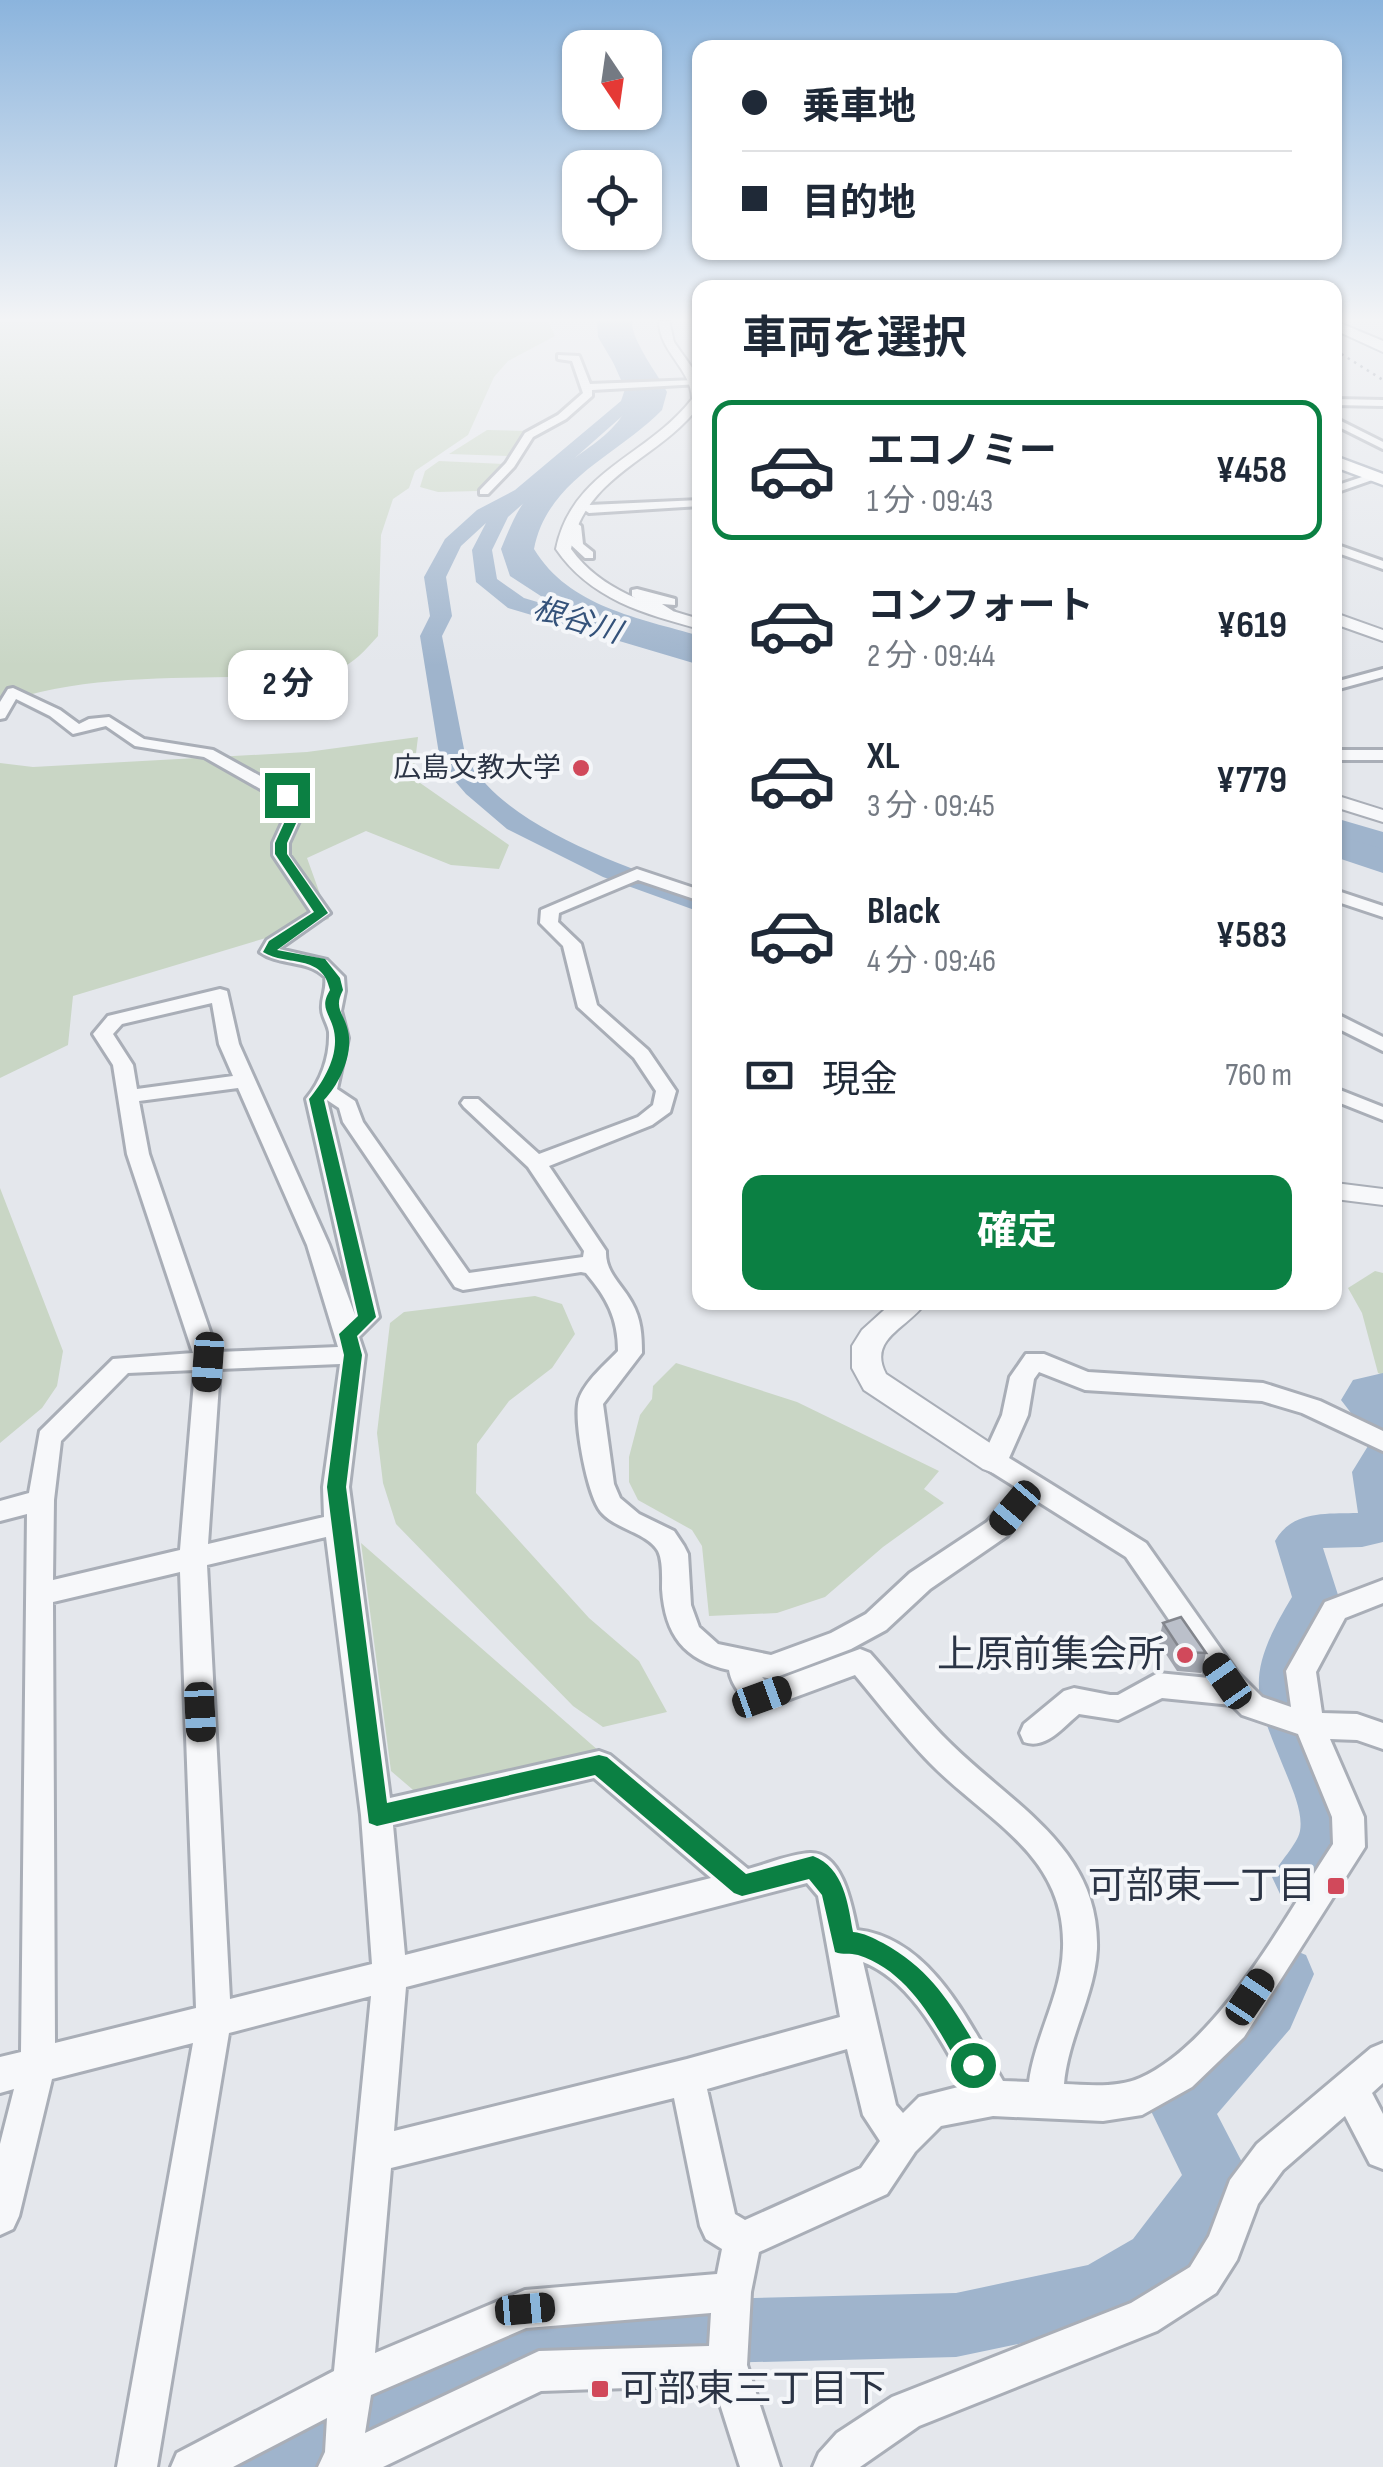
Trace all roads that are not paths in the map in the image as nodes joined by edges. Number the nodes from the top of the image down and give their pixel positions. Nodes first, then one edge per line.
1 (527, 436) edge
2 (663, 436) edge
3 (1342, 464) edge
4 (1379, 478) edge
5 (1342, 488) edge
6 (484, 492) dead end
7 (588, 502) junction
8 (692, 503) edge
9 (570, 526) junction
10 (1342, 550) edge
11 (589, 556) dead end
12 (1383, 565) edge
13 (692, 620) edge
14 (1342, 621) edge
15 (1383, 636) edge
16 (1378, 678) edge
17 (1342, 685) edge
18 (0, 715) edge
19 (1342, 755) edge
20 (1383, 755) edge
21 (1342, 803) edge
22 (1383, 816) edge
23 (692, 894) edge
24 (1342, 897) edge
25 (1383, 912) edge
26 (1342, 1023) edge
27 (1383, 1045) edge
28 (244, 1081) junction
29 (326, 1091) junction
30 (128, 1096) junction
31 (1342, 1097) edge
32 (471, 1104) dead end
33 (1383, 1114) edge
34 (536, 1164) junction
35 (1342, 1192) edge
36 (1383, 1197) edge
37 (594, 1267) junction
38 (903, 1310) edge
39 (350, 1345) junction
40 (208, 1362) junction
41 (1383, 1442) edge
42 (994, 1462) junction
43 (1033, 1488) junction
44 (41, 1500) junction
45 (0, 1511) edge
46 (338, 1524) junction
47 (193, 1558) junction
48 (1383, 1591) edge
49 (39, 1594) junction
50 (742, 1661) junction
51 (1241, 1694) junction
52 (1294, 1721) junction
53 (1036, 1733) dead end
54 (1383, 1736) edge
55 (377, 1816) junction
56 (742, 1886) junction
57 (843, 1944) junction
58 (390, 1975) junction
59 (214, 2020) junction
60 (858, 2029) junction
61 (1383, 2060) edge
62 (38, 2065) junction
63 (0, 2074) edge
64 (686, 2078) junction
65 (1351, 2090) junction
66 (993, 2098) junction
67 (1046, 2100) junction
68 (902, 2139) junction
69 (1383, 2151) edge
70 (372, 2154) junction
71 (0, 2216) edge
72 (743, 2240) junction
73 (729, 2327) junction
74 (346, 2438) edge
75 (137, 2467) edge
76 (191, 2467) edge
77 (760, 2467) edge
78 (833, 2467) edge

1 - 6 street
2 - 7 street
3 - 4 main road
4 - 5 street
7 - 8 street
7 - 9 street
9 - 11 street
9 - 13 street
10 - 12 street
14 - 15 street
16 - 17 street
18 - 29 street
19 - 20 street
21 - 22 street
23 - 34 street
24 - 25 street
26 - 27 street
28 - 30 street
28 - 30 street
28 - 39 street
29 - 37 street
29 - 39 street
30 - 40 street
31 - 33 street
32 - 34 street
34 - 37 street
35 - 36 street
37 - 50 street
38 - 42 street
39 - 40 street
39 - 46 street
40 - 44 street
40 - 47 street
41 - 42 street
42 - 43 street
43 - 50 street
43 - 51 street
44 - 45 street
44 - 49 street
46 - 47 street
46 - 55 street
47 - 49 street
47 - 59 street
48 - 52 street
49 - 62 street
50 - 67 street
51 - 52 street
51 - 53 street
52 - 54 street
52 - 67 street
55 - 56 street
55 - 58 street
56 - 57 street
56 - 58 street
57 - 60 street
57 - 66 street
58 - 59 street
58 - 70 street
59 - 62 street
59 - 75 street
60 - 64 street
60 - 68 street
61 - 65 street
62 - 63 street
62 - 71 street
64 - 70 street
64 - 72 street
65 - 69 street
65 - 78 street
66 - 67 street
66 - 68 street
68 - 72 street
70 - 74 street
72 - 73 street
73 - 74 street
73 - 74 street
73 - 77 street
74 - 76 street

